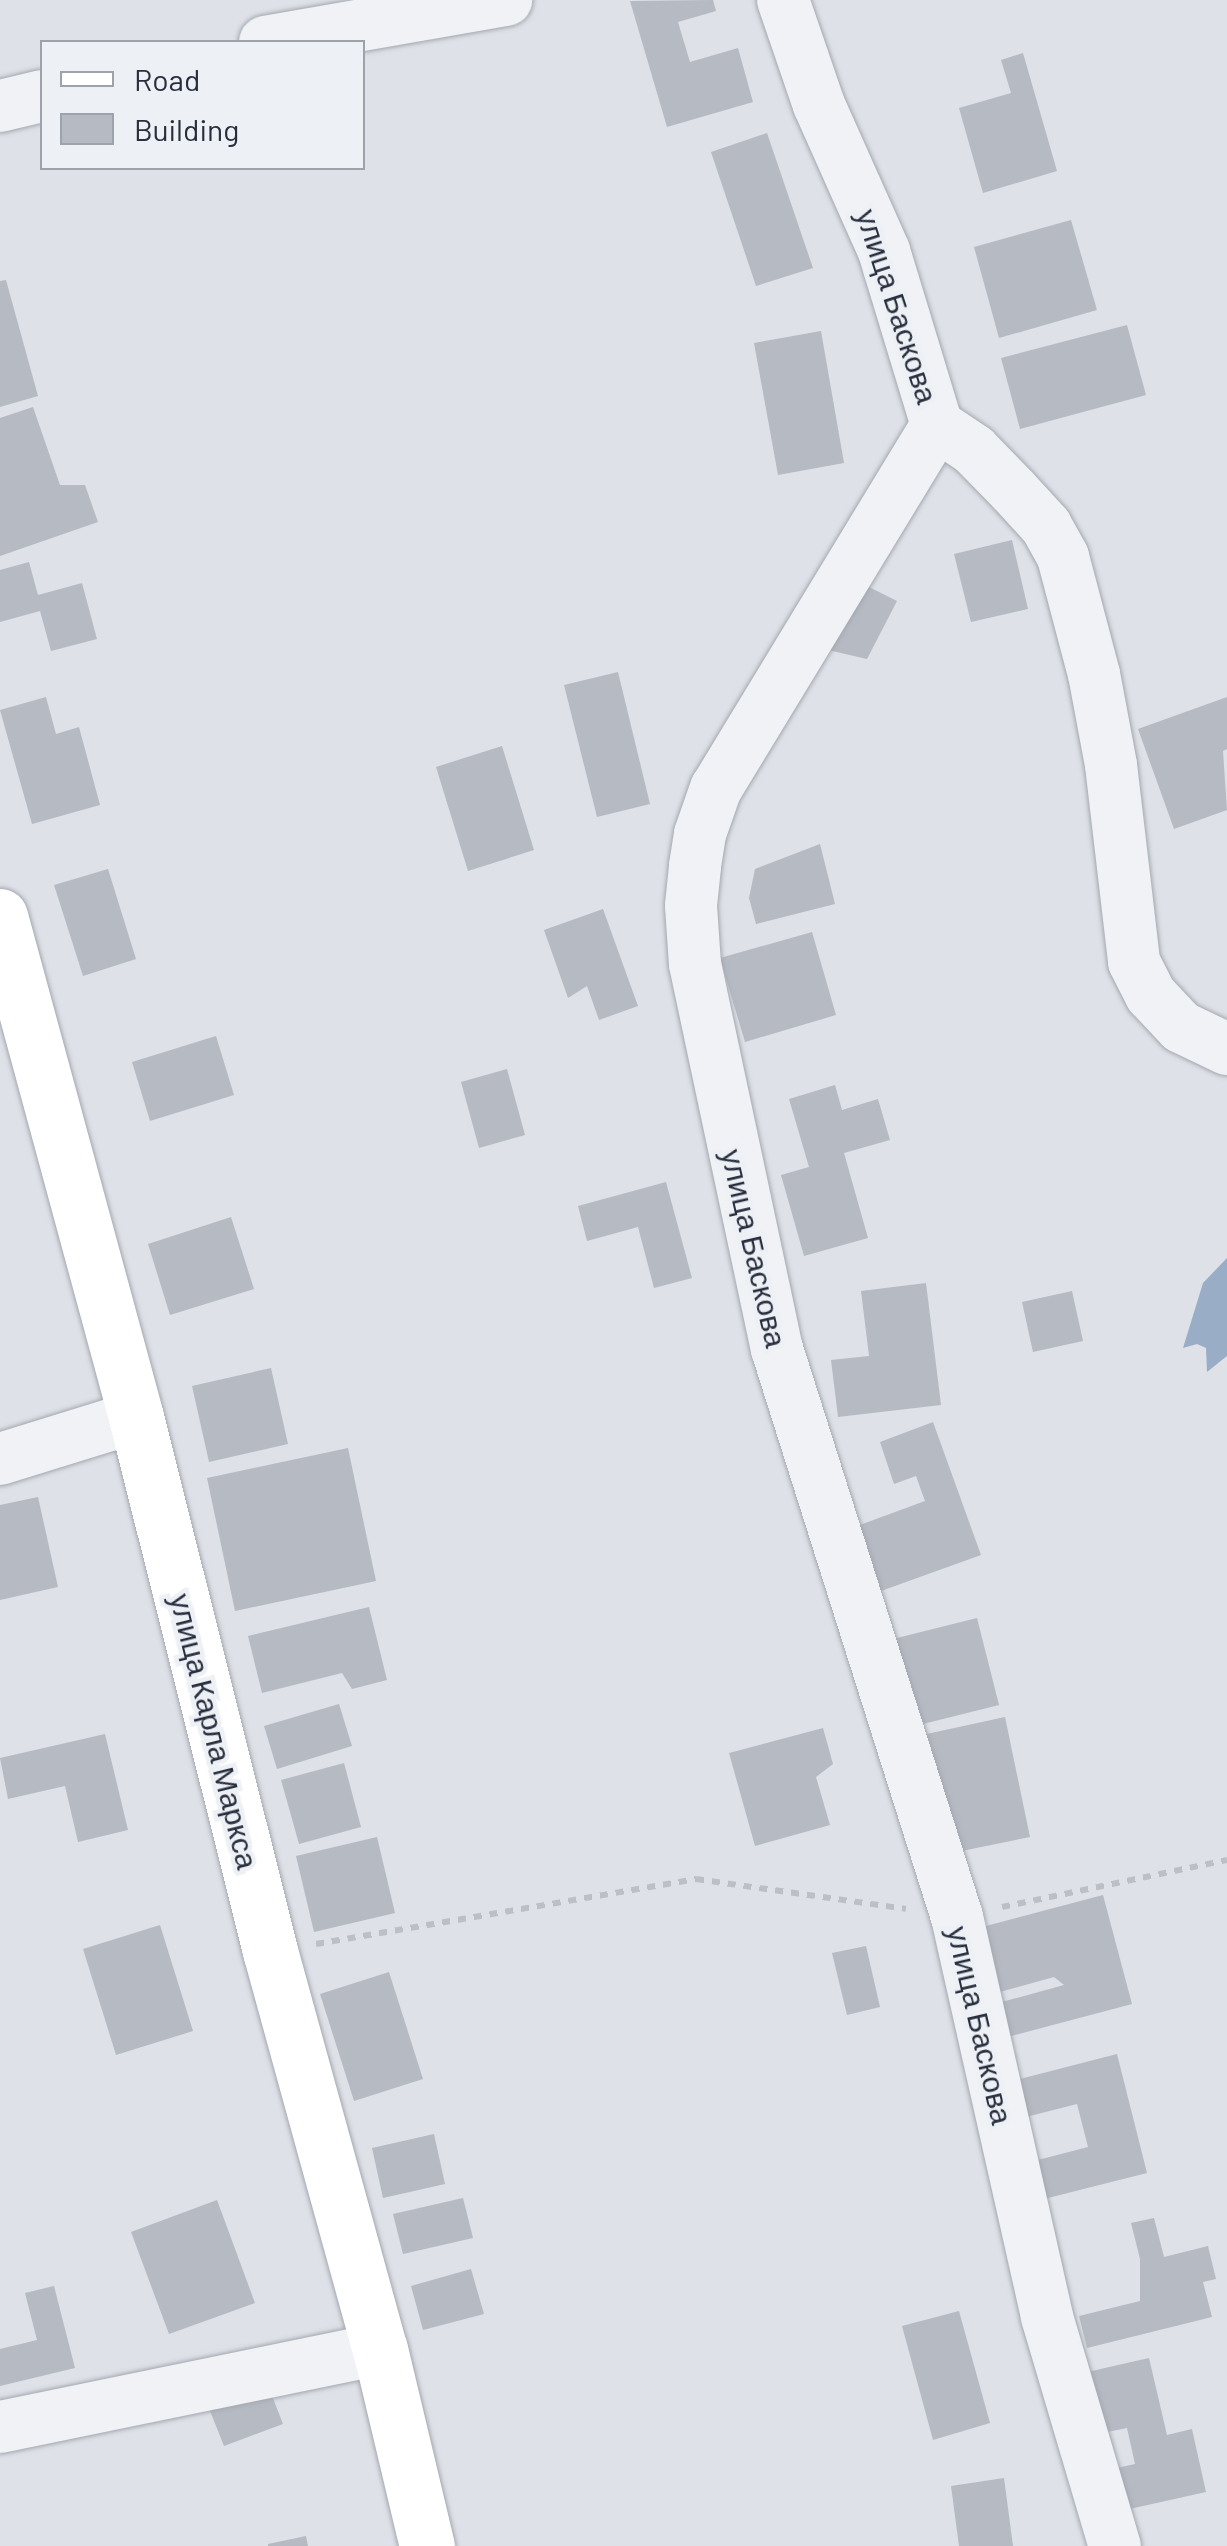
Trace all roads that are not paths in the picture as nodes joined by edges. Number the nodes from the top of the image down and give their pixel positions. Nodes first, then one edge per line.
1 (506, 0) edge
2 (783, 0) edge
3 (276, 40) edge
4 (40, 96) edge
5 (0, 106) edge
6 (937, 425) junction
7 (0, 916) edge
8 (1227, 1050) edge
9 (136, 1417) junction
10 (0, 1459) edge
11 (380, 2349) junction
12 (0, 2428) edge
13 (427, 2546) edge
14 (1116, 2546) edge

1 - 3 street
2 - 6 street, улица Баскова
4 - 5 street
6 - 8 street
6 - 14 street, улица Баскова
7 - 9 street, улица Карла Маркса
9 - 10 street
9 - 11 street, улица Карла Маркса
11 - 12 street
11 - 13 street, улица Карла Маркса

